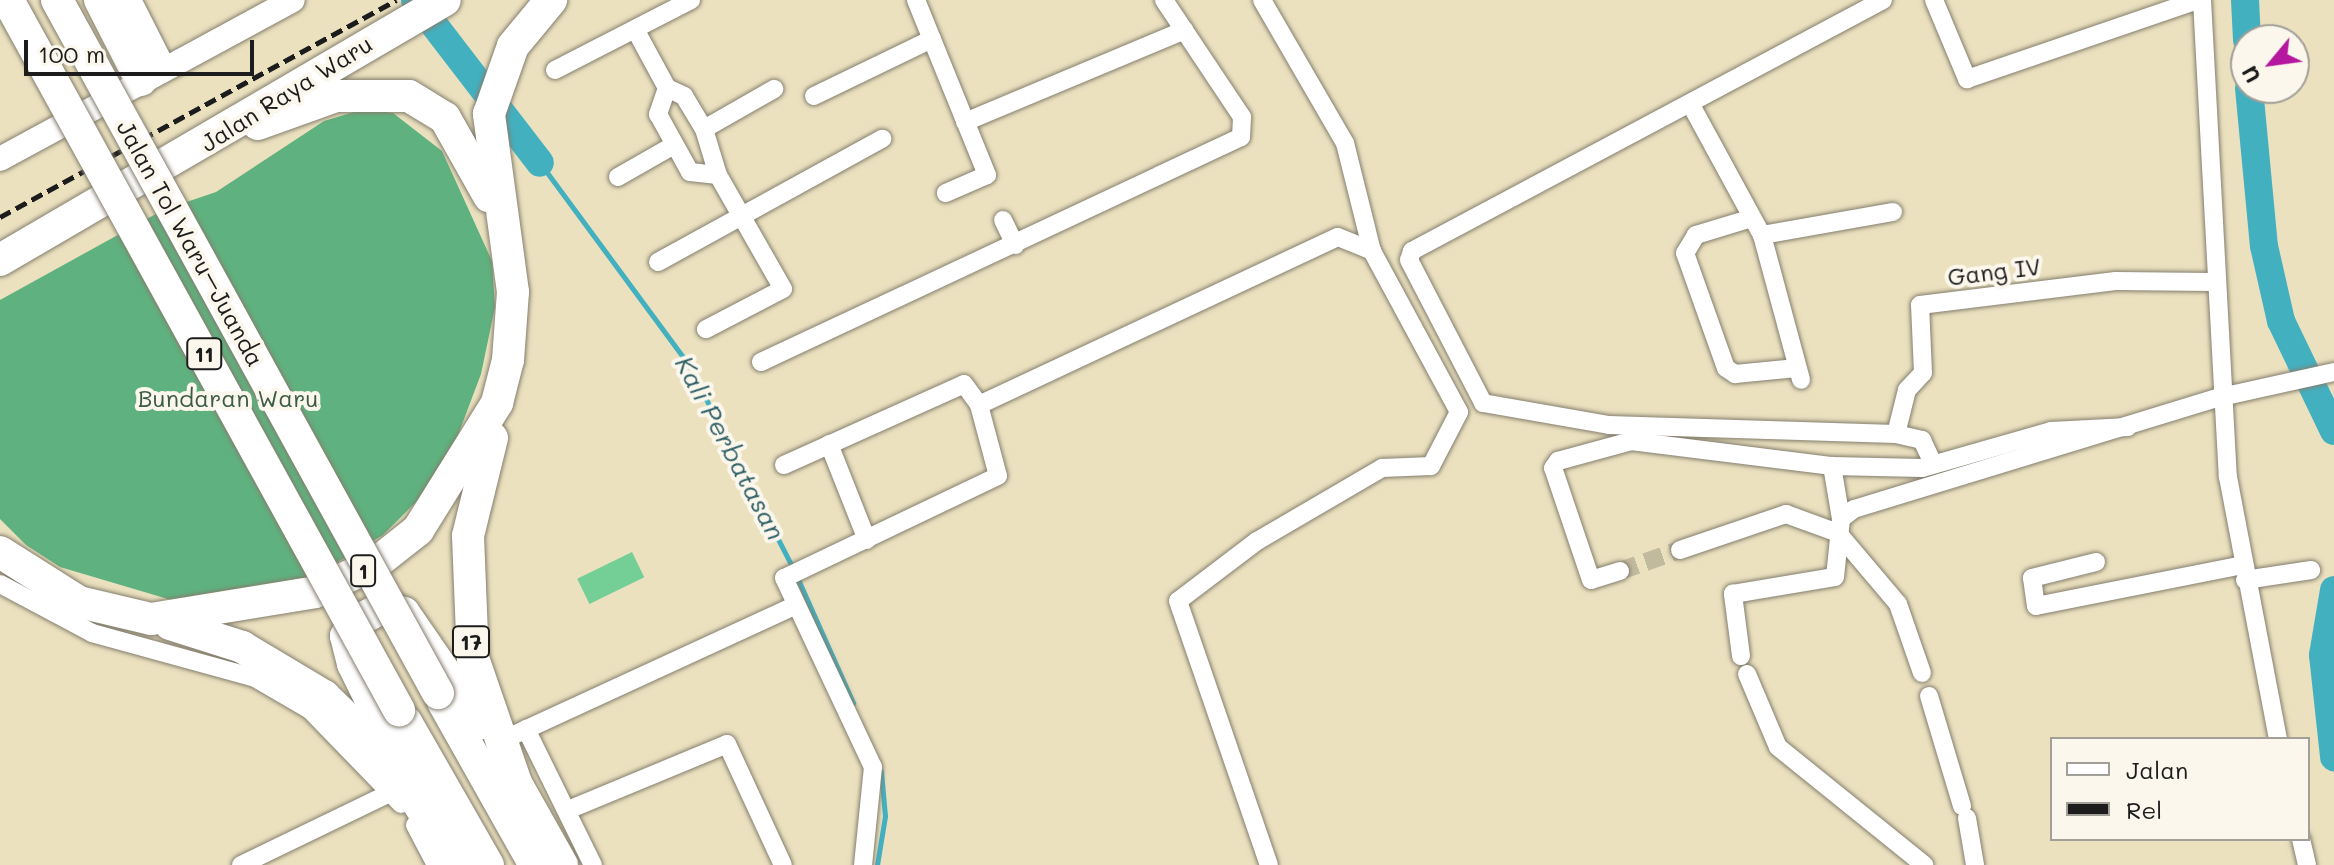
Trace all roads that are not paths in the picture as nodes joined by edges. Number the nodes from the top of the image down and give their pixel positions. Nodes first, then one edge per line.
1 (8, 0) edge
2 (57, 0) edge
3 (100, 0) edge
4 (129, 0) edge
5 (293, 0) edge
6 (445, 0) edge
7 (551, 0) edge
8 (691, 0) edge
9 (1164, 0) edge
10 (1262, 0) edge
11 (1883, 0) edge
12 (1934, 0) edge
13 (2200, 0) edge
14 (922, 2) edge
15 (635, 29) junction
16 (1185, 30) junction
17 (932, 39) junction
18 (555, 70) dead end
19 (152, 74) junction
20 (667, 88) junction
21 (774, 89) dead end
22 (814, 96) dead end
23 (1691, 105) junction
24 (965, 122) junction
25 (704, 129) junction
26 (882, 139) dead end
27 (210, 142) junction
28 (674, 145) junction
29 (0, 159) edge
30 (718, 175) junction
31 (618, 177) dead end
32 (946, 193) dead end
33 (1893, 212) dead end
34 (741, 213) junction
35 (1752, 218) junction
36 (1003, 220) dead end
37 (1762, 235) junction
38 (1015, 245) junction
39 (506, 249) junction
40 (1372, 251) junction
41 (1, 260) edge
42 (658, 262) dead end
43 (2212, 282) junction
44 (1437, 321) junction
45 (706, 329) dead end
46 (1413, 330) junction
47 (761, 362) dead end
48 (2330, 373) edge
49 (2221, 397) junction
50 (497, 403) junction
51 (979, 405) junction
52 (2128, 427) junction
53 (1896, 434) junction
54 (829, 444) junction
55 (1933, 464) junction
56 (784, 465) dead end
57 (1832, 466) junction
58 (1839, 526) junction
59 (867, 540) junction
60 (1680, 550) tunnel mouth
61 (0, 552) edge
62 (2096, 562) dead end
63 (2311, 570) dead end
64 (1620, 571) tunnel mouth
65 (2244, 573) junction
66 (0, 584) edge
67 (796, 605) junction
68 (143, 618) junction
69 (167, 649) junction
70 (1922, 673) dead end
71 (1929, 696) dead end
72 (2278, 737) edge
73 (516, 783) junction
74 (404, 794) junction
75 (568, 810) junction
76 (2301, 841) edge
77 (241, 865) edge
78 (436, 865) edge
79 (457, 865) edge
80 (488, 865) edge
81 (535, 865) edge
82 (562, 865) edge
83 (593, 865) edge
84 (783, 865) edge
85 (863, 865) edge
86 (1269, 865) edge
87 (1924, 865) edge
88 (1975, 865) edge
89 (2307, 865) edge

1 - 80 highway, Jalan Tol Waru–Juanda / 11, bridge
2 - 81 highway, Jalan Tol Waru–Juanda / 11, bridge
3 - 19 highway
4 - 19 street
5 - 19 street
6 - 27 highway, Jalan Raya Waru
7 - 39 highway, 1
8 - 15 street
9 - 16 street
10 - 40 street
11 - 23 street
12 - 13 street
13 - 43 street
14 - 17 street
15 - 18 street
15 - 20 street
16 - 24 street
16 - 38 street
17 - 22 street
17 - 24 street
19 - 29 street
20 - 25 street
20 - 28 street
21 - 25 street
23 - 35 street
23 - 44 street
24 - 32 street
25 - 30 street
26 - 34 street
27 - 39 highway
27 - 41 highway, Jalan Raya Waru
28 - 30 street
28 - 31 street
30 - 34 street
33 - 37 street
34 - 42 street
34 - 45 street
35 - 37 street
35 - 37 street
36 - 38 street
38 - 47 street
39 - 50 highway, 1
40 - 46 street
40 - 51 street
43 - 49 street
43 - 53 street, Gang IV
44 - 46 street
44 - 53 street
46 - 86 street
48 - 49 street
49 - 52 street
49 - 65 street
50 - 68 highway, 1
50 - 73 highway, 17
51 - 54 street
51 - 59 street
52 - 55 street
52 - 58 street
53 - 55 street
54 - 56 street
54 - 59 street
55 - 57 street
57 - 58 street
57 - 64 street
58 - 60 street
58 - 70 street
58 - 87 street
59 - 67 street
61 - 68 highway, 1
62 - 65 street
63 - 65 street
65 - 72 street
66 - 69 street
67 - 75 street
67 - 85 street
68 - 69 highway
68 - 74 highway
69 - 74 street
71 - 88 street
73 - 74 highway
73 - 82 highway, 17
74 - 77 street
74 - 78 street
74 - 79 highway
75 - 83 street
75 - 84 street
76 - 89 street

